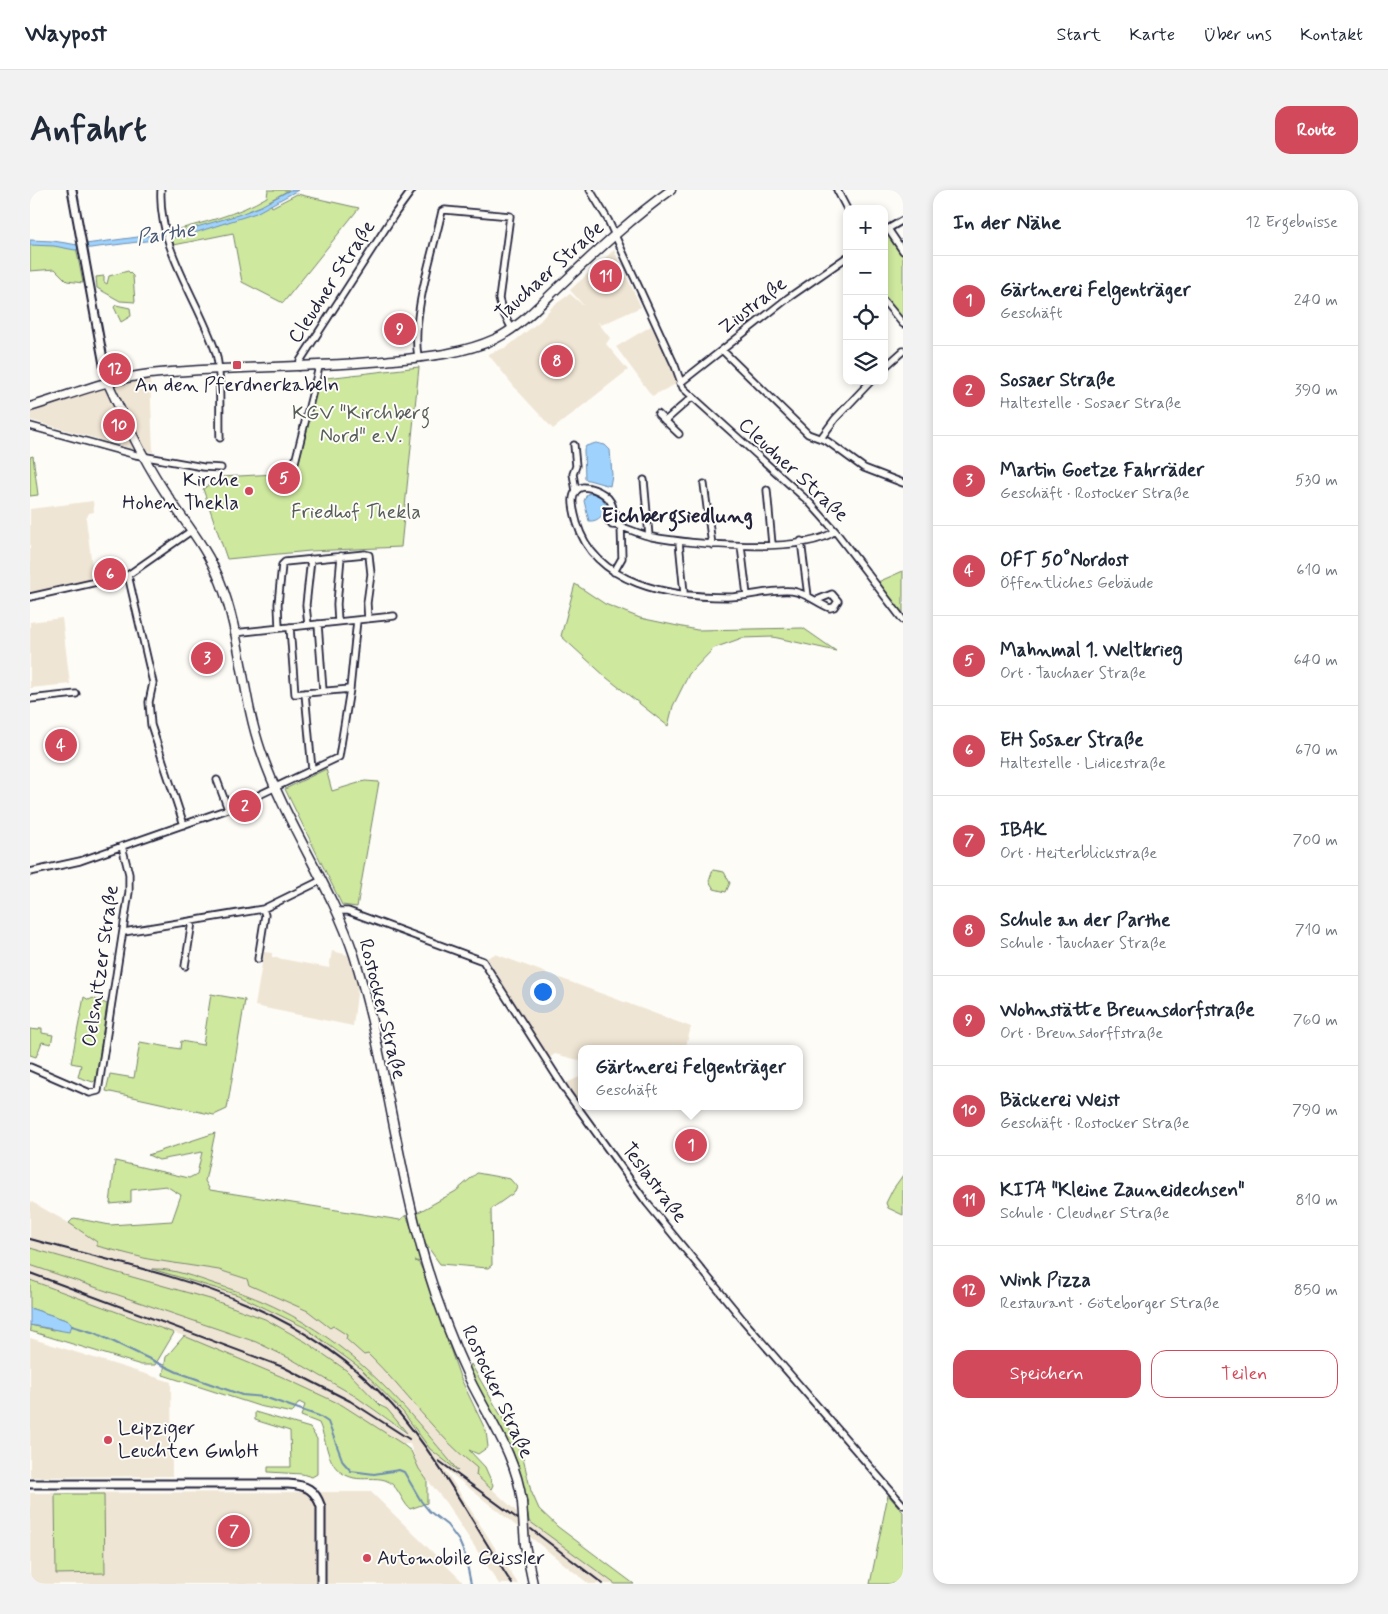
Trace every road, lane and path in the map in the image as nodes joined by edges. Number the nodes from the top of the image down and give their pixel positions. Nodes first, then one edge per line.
1 (72, 190) edge
2 (161, 190) edge
3 (412, 190) edge
4 (590, 190) edge
5 (671, 190) edge
6 (837, 190) edge
7 (845, 205) edge
8 (903, 220) edge
9 (888, 229) edge
10 (888, 232) edge
11 (615, 235) junction
12 (903, 251) edge
13 (843, 259) edge
14 (888, 306) edge
15 (903, 324) edge
16 (512, 329) junction
17 (722, 350) junction
18 (903, 350) edge
19 (418, 357) junction
20 (888, 364) edge
21 (299, 367) junction
22 (319, 367) junction
23 (218, 370) junction
24 (107, 381) junction
25 (680, 384) junction
26 (867, 385) edge
27 (691, 398) junction
28 (30, 407) edge
29 (658, 414) dead end
30 (665, 421) junction
31 (30, 426) edge
32 (679, 434) dead end
33 (220, 438) dead end
34 (821, 438) junction
35 (574, 445) dead end
36 (144, 455) junction
37 (294, 466) dead end
38 (221, 468) dead end
39 (644, 480) dead end
40 (903, 483) edge
41 (704, 484) dead end
42 (767, 490) dead end
43 (576, 491) junction
44 (613, 512) junction
45 (619, 525) junction
46 (835, 530) junction
47 (192, 531) junction
48 (649, 536) junction
49 (802, 541) junction
50 (678, 542) junction
51 (772, 544) junction
52 (712, 545) junction
53 (741, 546) junction
54 (341, 556) junction
55 (311, 559) junction
56 (614, 572) junction
57 (128, 575) junction
58 (684, 593) junction
59 (747, 595) junction
60 (30, 596) edge
61 (808, 596) junction
62 (817, 600) dead end
63 (394, 616) dead end
64 (368, 619) junction
65 (357, 620) junction
66 (903, 620) edge
67 (338, 622) junction
68 (318, 624) junction
69 (308, 625) junction
70 (290, 627) junction
71 (279, 628) junction
72 (234, 633) junction
73 (350, 689) junction
74 (324, 691) junction
75 (305, 693) junction
76 (76, 694) dead end
77 (30, 699) edge
78 (312, 770) junction
79 (217, 780) dead end
80 (275, 788) junction
81 (228, 809) junction
82 (184, 825) junction
83 (122, 846) junction
84 (30, 872) edge
85 (320, 881) junction
86 (264, 909) junction
87 (337, 911) junction
88 (192, 922) junction
89 (124, 932) junction
90 (258, 959) dead end
91 (185, 966) dead end
92 (30, 1067) edge
93 (578, 1108) edge
94 (580, 1110) edge
95 (30, 1484) edge
96 (903, 1505) edge
97 (321, 1584) edge
98 (534, 1584) edge

1 - 24 street
2 - 23 street
3 - 21 street, Cleudner Straße
4 - 11 street, Cleudner Straße
5 - 11 main road, Tauchaer Straße
6 - 7 street
8 - 9 street
10 - 12 street
11 - 16 main road, Tauchaer Straße
11 - 25 street, Cleudner Straße
13 - 17 street, Ziustraße
14 - 15 street
16 - 19 main road, Tauchaer Straße
16 - 19 street
17 - 25 street, Ziustraße
17 - 34 street
18 - 20 street
19 - 22 main road, Tauchaer Straße
21 - 22 main road, Tauchaer Straße
21 - 23 main road, Tauchaer Straße
22 - 37 street
23 - 24 main road, Tauchaer Straße
23 - 33 street
24 - 28 main road, Tauchaer Straße
24 - 36 main road, Rostocker Straße
25 - 27 street, Cleudner Straße
26 - 34 street
27 - 30 street
27 - 46 street, Cleudner Straße
29 - 30 street
30 - 32 street
31 - 36 street
34 - 40 street
35 - 43 street
36 - 38 street
36 - 47 main road, Rostocker Straße
39 - 48 street
41 - 52 street
42 - 51 street
43 - 44 street
43 - 56 street
44 - 45 street
44 - 45 street
45 - 48 street
45 - 56 street
46 - 49 street
46 - 66 street, Cleudner Straße
47 - 57 street
47 - 72 main road, Rostocker Straße
48 - 50 street
49 - 51 street
49 - 61 street
50 - 52 street
50 - 58 street
51 - 53 street
52 - 53 street
53 - 59 street
54 - 55 street
54 - 64 street
54 - 67 street
55 - 69 street
55 - 71 street
56 - 58 street
57 - 60 street
57 - 82 street
58 - 59 street
59 - 61 street
61 - 62 street
63 - 64 street
64 - 65 street
65 - 67 street
65 - 73 street
67 - 68 street
68 - 69 street
68 - 74 street
69 - 70 street
70 - 71 street
70 - 75 street
71 - 72 street
72 - 80 main road, Rostocker Straße
73 - 74 street
73 - 78 street
74 - 75 street
75 - 78 street
76 - 77 street
78 - 80 street
79 - 81 street
80 - 81 street
80 - 85 main road, Rostocker Straße
81 - 82 street
82 - 83 street
83 - 84 street
83 - 89 street, Oelsnitzer Straße
85 - 86 street
85 - 87 main road, Rostocker Straße
86 - 88 street
86 - 90 street
87 - 93 street, Teslastraße
87 - 98 main road, Rostocker Straße, bridge
88 - 89 street
88 - 91 street
89 - 92 street, Oelsnitzer Straße
94 - 96 street, Teslastraße
95 - 97 street

